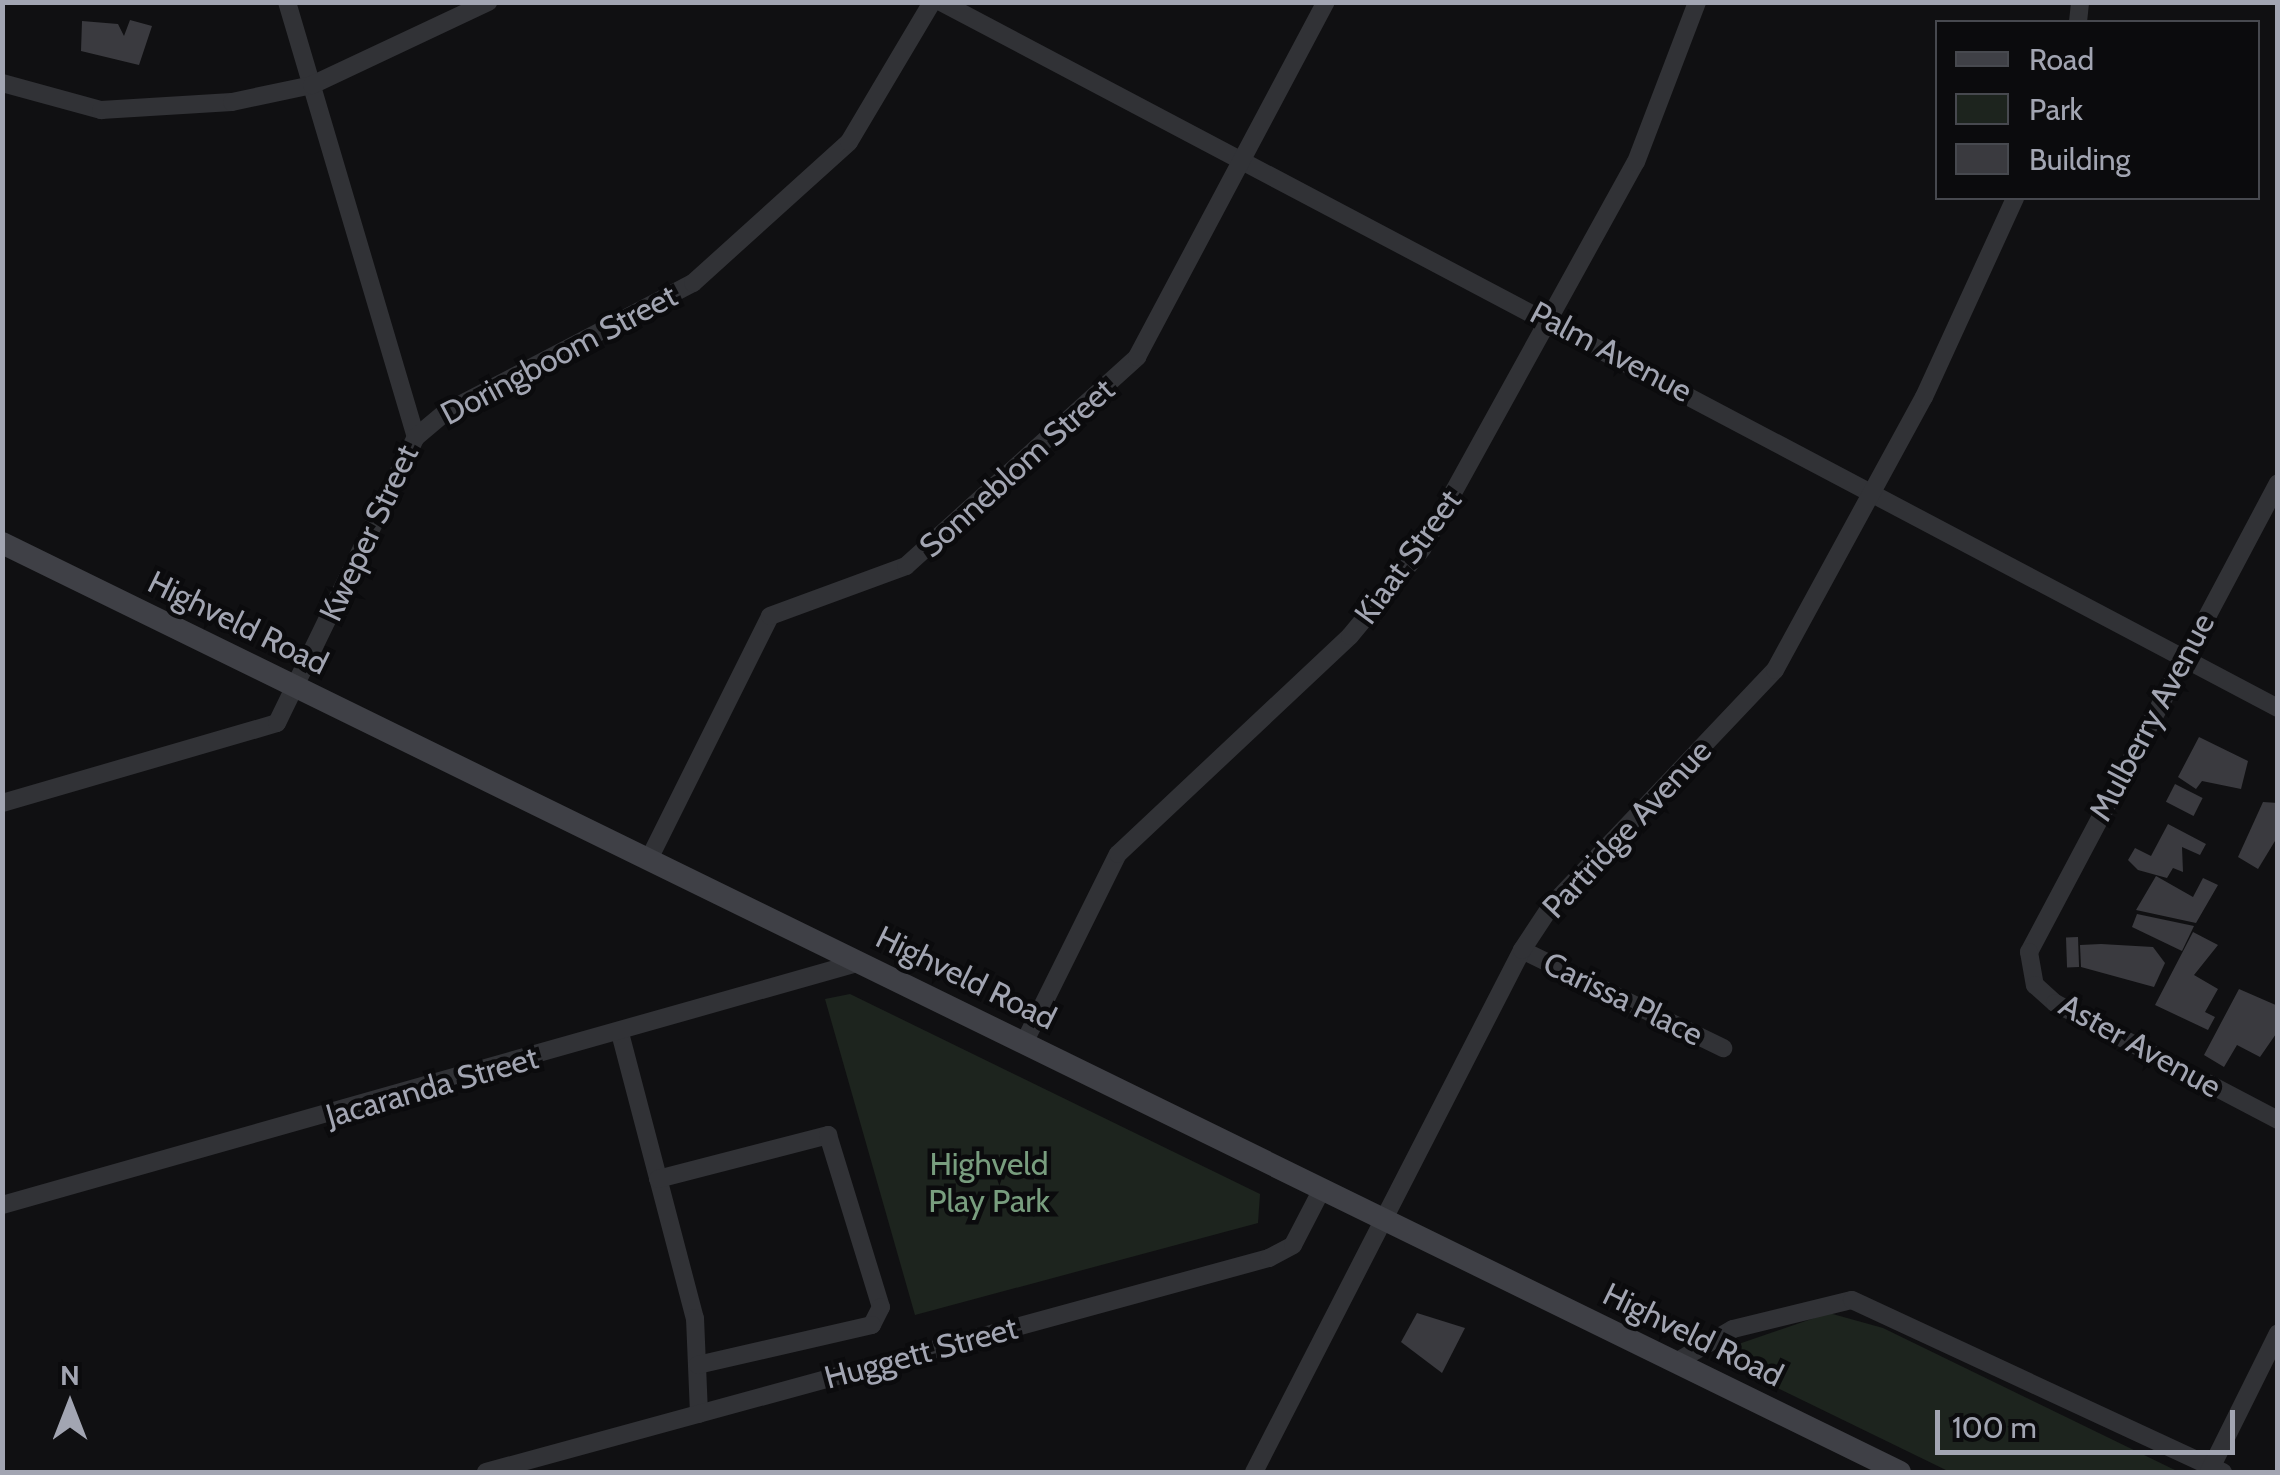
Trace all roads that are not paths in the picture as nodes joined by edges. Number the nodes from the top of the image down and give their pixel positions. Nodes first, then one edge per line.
1 (287, 2) edge
2 (488, 2) edge
3 (932, 2) edge
4 (941, 2) edge
5 (1326, 2) edge
6 (1697, 2) edge
7 (2, 83) edge
8 (312, 86) junction
9 (1245, 158) junction
10 (2014, 200) edge
11 (1551, 320) junction
12 (416, 437) junction
13 (2278, 483) edge
14 (1872, 494) junction
15 (2, 543) edge
16 (2183, 658) junction
17 (298, 689) junction
18 (2278, 708) edge
19 (2, 803) edge
20 (649, 859) junction
21 (1522, 950) junction
22 (2030, 952) joint
23 (860, 962) junction
24 (620, 1033) junction
25 (1024, 1043) junction
26 (1723, 1048) dead end
27 (2278, 1120) edge
28 (658, 1180) junction
29 (1322, 1189) junction
30 (2, 1204) edge
31 (1389, 1222) junction
32 (2278, 1333) edge
33 (1676, 1362) junction
34 (698, 1364) junction
35 (700, 1414) junction
36 (2215, 1471) edge
37 (486, 1472) edge
38 (1254, 1472) edge
39 (1900, 1472) edge

1 - 8 street, Kweper Street
2 - 8 street
3 - 12 street, Doringboom Street
4 - 9 street, Palm Avenue
5 - 9 street, Sonneblom Street
6 - 11 street, Kiaat Street
7 - 8 street
8 - 12 street, Kweper Street
9 - 11 street, Palm Avenue
9 - 20 street, Sonneblom Street
10 - 14 street, Partridge Avenue
11 - 14 street, Palm Avenue
11 - 25 street, Kiaat Street
12 - 17 street, Kweper Street
13 - 16 street, Mulberry Avenue
14 - 16 street, Palm Avenue
14 - 21 street, Partridge Avenue
15 - 17 street, Highveld Road
16 - 18 street, Palm Avenue
16 - 22 street, Mulberry Avenue
17 - 19 street, Kweper Street
17 - 20 street, Highveld Road
20 - 23 street, Highveld Road
21 - 26 street, Carissa Place
21 - 31 street, Partridge Avenue
22 - 27 street, Aster Avenue
23 - 24 street, Jacaranda Street
23 - 25 street, Highveld Road
24 - 28 street
24 - 30 street, Jacaranda Street
25 - 29 street, Highveld Road
28 - 34 street
28 - 34 street
29 - 31 street, Highveld Road
29 - 35 street, Huggett Street
31 - 33 street, Highveld Road
31 - 38 street, Partridge Avenue
32 - 36 street
33 - 36 street
33 - 39 street, Highveld Road
34 - 35 street
35 - 37 street, Huggett Street

